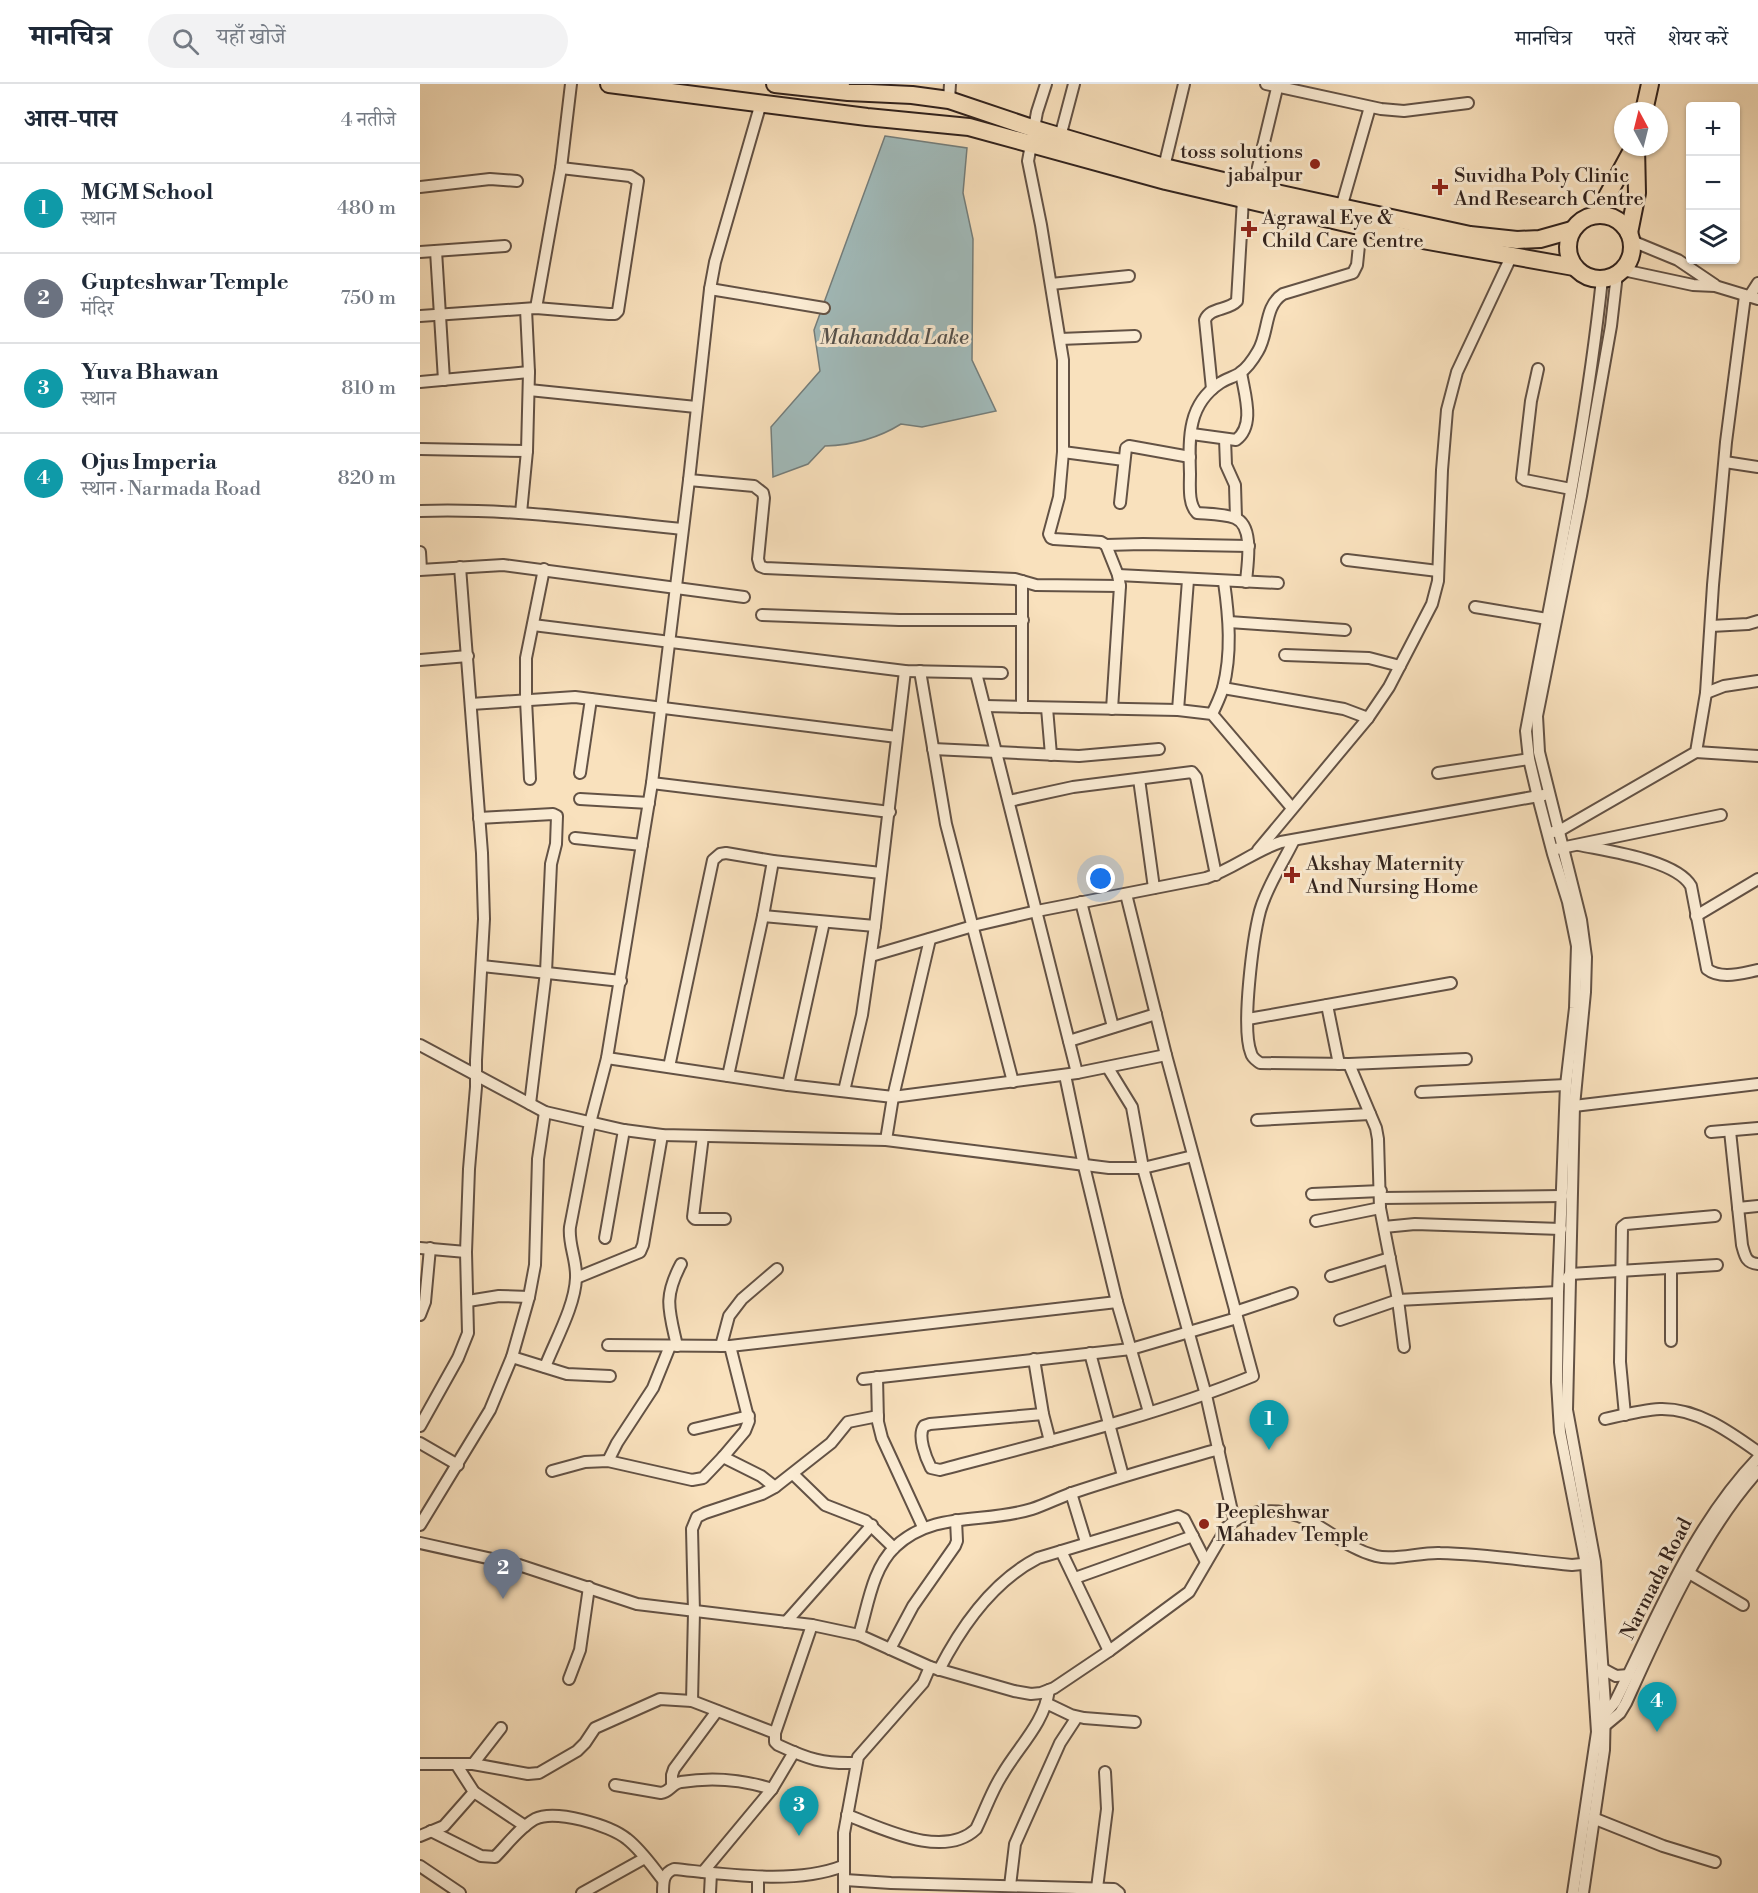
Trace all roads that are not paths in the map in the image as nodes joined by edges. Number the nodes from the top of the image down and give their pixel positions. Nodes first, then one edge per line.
1 (571, 84) edge
2 (609, 84) edge
3 (676, 84) edge
4 (775, 84) edge
5 (1046, 84) edge
6 (1074, 84) edge
7 (1184, 84) edge
8 (1650, 84) edge
9 (1274, 85) edge
10 (950, 99) edge
11 (1646, 102) edge
12 (761, 103) junction
13 (1468, 104) dead end
14 (1370, 107) junction
15 (969, 127) junction
16 (1033, 136) junction
17 (1060, 136) junction
18 (1629, 156) edge
19 (1637, 156) edge
20 (1164, 166) junction
21 (561, 168) junction
22 (517, 181) dead end
23 (420, 187) edge
24 (1248, 194) junction
25 (1341, 207) junction
26 (1597, 215) junction
27 (1360, 226) junction
28 (1572, 230) junction
29 (1630, 237) junction
30 (505, 246) dead end
31 (436, 250) junction
32 (420, 252) edge
33 (1511, 257) junction
34 (1574, 267) junction
35 (1614, 274) junction
36 (1129, 276) dead end
37 (1758, 283) edge
38 (1051, 284) junction
39 (1715, 286) junction
40 (710, 288) junction
41 (1751, 297) edge
42 (531, 308) junction
43 (824, 308) dead end
44 (441, 314) junction
45 (420, 316) edge
46 (1135, 336) dead end
47 (1060, 339) junction
48 (1538, 369) dead end
49 (530, 372) junction
50 (1241, 372) junction
51 (444, 380) junction
52 (420, 382) edge
53 (1212, 389) junction
54 (529, 390) junction
55 (696, 407) junction
56 (1192, 434) junction
57 (1225, 439) junction
58 (420, 449) edge
59 (527, 452) junction
60 (1064, 452) junction
61 (1191, 457) junction
62 (1124, 460) junction
63 (1725, 462) junction
64 (1758, 466) edge
65 (690, 480) junction
66 (1571, 489) junction
67 (1120, 503) dead end
68 (420, 511) edge
69 (521, 513) junction
70 (1236, 518) junction
71 (682, 529) junction
72 (1106, 545) junction
73 (1248, 546) junction
74 (420, 552) edge
75 (1347, 560) dead end
76 (460, 567) junction
77 (421, 569) edge
78 (544, 569) junction
79 (1438, 571) junction
80 (1188, 580) junction
81 (1022, 581) junction
82 (1119, 581) junction
83 (1224, 582) junction
84 (1246, 582) junction
85 (1278, 583) dead end
86 (676, 589) junction
87 (744, 597) dead end
88 (1475, 607) dead end
89 (762, 615) dead end
90 (1547, 619) junction
91 (1023, 620) junction
92 (1758, 621) edge
93 (1229, 622) junction
94 (533, 625) junction
95 (1710, 626) junction
96 (1345, 630) dead end
97 (670, 641) junction
98 (1285, 655) dead end
99 (468, 656) junction
100 (420, 660) edge
101 (1400, 666) junction
102 (905, 671) junction
103 (920, 671) junction
104 (976, 673) junction
105 (1002, 673) dead end
106 (1758, 681) edge
107 (1223, 688) junction
108 (1706, 693) junction
109 (591, 699) junction
110 (526, 700) junction
111 (471, 704) junction
112 (985, 706) junction
113 (1022, 707) junction
114 (661, 708) junction
115 (1047, 708) junction
116 (1112, 709) junction
117 (1178, 710) junction
118 (1212, 714) junction
119 (1368, 718) junction
120 (897, 737) junction
121 (933, 749) junction
122 (1159, 749) dead end
123 (996, 752) junction
124 (1696, 752) junction
125 (1051, 755) junction
126 (1758, 756) edge
127 (1529, 759) junction
128 (1438, 772) dead end
129 (580, 773) dead end
130 (530, 779) dead end
131 (1139, 779) junction
132 (652, 783) junction
133 (1549, 793) junction
134 (1538, 797) junction
135 (580, 799) dead end
136 (1009, 801) junction
137 (649, 803) junction
138 (1292, 808) junction
139 (890, 812) junction
140 (1721, 815) dead end
141 (479, 818) junction
142 (1558, 831) junction
143 (1547, 834) junction
144 (575, 838) dead end
145 (1294, 840) junction
146 (642, 845) junction
147 (1579, 845) junction
148 (1557, 849) junction
149 (1256, 852) junction
150 (773, 861) junction
151 (881, 873) junction
152 (1216, 875) junction
153 (1758, 879) edge
154 (1154, 888) junction
155 (1126, 894) junction
156 (1081, 902) junction
157 (1037, 911) junction
158 (763, 916) junction
159 (1696, 916) junction
160 (824, 922) junction
161 (875, 926) junction
162 (973, 926) junction
163 (930, 939) junction
164 (871, 956) junction
165 (482, 966) junction
166 (1758, 970) edge
167 (546, 972) junction
168 (621, 981) junction
169 (1451, 983) dead end
170 (1327, 1005) junction
171 (1156, 1014) junction
172 (1248, 1019) junction
173 (1113, 1027) junction
174 (1069, 1041) junction
175 (420, 1045) edge
176 (1166, 1055) junction
177 (607, 1058) junction
178 (1466, 1059) dead end
179 (1344, 1064) junction
180 (669, 1067) junction
181 (1108, 1068) junction
182 (1077, 1073) junction
183 (475, 1075) junction
184 (1065, 1075) junction
185 (728, 1076) junction
186 (1013, 1082) junction
187 (1758, 1084) edge
188 (788, 1085) junction
189 (1566, 1085) junction
190 (844, 1091) junction
191 (1421, 1092) dead end
192 (893, 1097) junction
193 (530, 1104) junction
194 (1574, 1106) junction
195 (545, 1112) junction
196 (1370, 1114) junction
197 (1257, 1120) dead end
198 (590, 1123) junction
199 (1758, 1128) edge
200 (624, 1130) junction
201 (1730, 1131) junction
202 (1711, 1132) dead end
203 (663, 1135) junction
204 (704, 1136) junction
205 (886, 1140) junction
206 (1193, 1156) junction
207 (1084, 1166) junction
208 (1143, 1168) junction
209 (1312, 1194) dead end
210 (1562, 1196) junction
211 (1381, 1199) junction
212 (1758, 1206) edge
213 (1738, 1208) junction
214 (1715, 1216) dead end
215 (725, 1219) dead end
216 (1316, 1221) dead end
217 (1384, 1227) junction
218 (1561, 1229) junction
219 (605, 1238) dead end
220 (425, 1248) edge
221 (466, 1252) junction
222 (1390, 1258) junction
223 (681, 1264) dead end
224 (1758, 1264) edge
225 (1717, 1265) dead end
226 (1671, 1268) junction
227 (777, 1269) dead end
228 (1621, 1271) junction
229 (1570, 1274) junction
230 (1331, 1276) dead end
231 (576, 1278) junction
232 (1558, 1292) junction
233 (1292, 1293) dead end
234 (529, 1297) junction
235 (1398, 1300) junction
236 (468, 1301) junction
237 (1117, 1302) junction
238 (420, 1315) edge
239 (1236, 1315) junction
240 (1340, 1320) dead end
241 (1189, 1333) junction
242 (1671, 1341) dead end
243 (608, 1345) dead end
244 (673, 1346) junction
245 (726, 1346) junction
246 (1404, 1347) dead end
247 (1131, 1349) junction
248 (1090, 1353) junction
249 (512, 1357) junction
250 (1034, 1359) junction
251 (545, 1367) junction
252 (610, 1376) dead end
253 (878, 1377) junction
254 (863, 1379) dead end
255 (1206, 1395) junction
256 (1149, 1412) junction
257 (1043, 1414) junction
258 (1625, 1415) junction
259 (749, 1416) junction
260 (878, 1416) junction
261 (1605, 1419) dead end
262 (1108, 1424) junction
263 (420, 1426) edge
264 (694, 1429) dead end
265 (1050, 1441) junction
266 (420, 1443) edge
267 (1218, 1449) junction
268 (1758, 1452) edge
269 (723, 1457) junction
270 (1758, 1458) edge
271 (608, 1461) junction
272 (458, 1465) junction
273 (552, 1471) dead end
274 (1758, 1471) edge
275 (793, 1474) junction
276 (1123, 1476) junction
277 (775, 1487) junction
278 (1071, 1493) junction
279 (956, 1520) junction
280 (1234, 1520) junction
281 (420, 1525) edge
282 (872, 1525) junction
283 (923, 1527) junction
284 (1193, 1536) junction
285 (1086, 1542) junction
286 (420, 1543) edge
287 (894, 1548) junction
288 (1061, 1551) junction
289 (1206, 1562) junction
290 (1591, 1563) junction
291 (1689, 1573) junction
292 (1075, 1578) junction
293 (588, 1587) junction
294 (1743, 1605) dead end
295 (694, 1612) junction
296 (786, 1622) junction
297 (812, 1625) junction
298 (859, 1635) junction
299 (890, 1649) junction
300 (1109, 1652) junction
301 (935, 1668) junction
302 (1603, 1669) junction
303 (1629, 1675) junction
304 (569, 1679) dead end
305 (1048, 1690) junction
306 (692, 1701) junction
307 (1046, 1703) junction
308 (717, 1711) junction
309 (1077, 1717) junction
310 (1135, 1722) dead end
311 (1600, 1724) junction
312 (501, 1728) dead end
313 (775, 1733) junction
314 (794, 1752) junction
315 (855, 1763) junction
316 (420, 1764) edge
317 (456, 1764) junction
318 (473, 1764) junction
319 (1104, 1772) dead end
320 (615, 1785) dead end
321 (672, 1785) junction
322 (772, 1789) junction
323 (474, 1792) junction
324 (847, 1815) junction
325 (1593, 1818) junction
326 (525, 1826) junction
327 (431, 1831) junction
328 (420, 1836) edge
329 (645, 1858) junction
330 (1715, 1862) dead end
331 (420, 1866) edge
332 (843, 1866) junction
333 (707, 1872) junction
334 (758, 1877) junction
335 (663, 1880) junction
336 (845, 1880) junction
337 (1010, 1886) junction
338 (891, 1888) edge
339 (1097, 1888) junction
340 (936, 1889) edge
341 (978, 1889) edge
342 (1026, 1889) edge
343 (1071, 1890) edge
344 (460, 1893) edge
345 (582, 1893) edge
346 (663, 1893) edge
347 (711, 1893) edge
348 (758, 1893) edge
349 (844, 1893) edge
350 (1119, 1893) edge
351 (1573, 1893) edge
352 (1583, 1893) edge

1 - 21 street
2 - 12 highway
3 - 10 highway
4 - 10 highway
5 - 16 street
6 - 17 street
7 - 20 street
8 - 11 highway
9 - 14 street
9 - 24 street
10 - 15 highway
10 - 16 highway
12 - 15 highway
12 - 40 street
13 - 14 street
14 - 25 street
15 - 16 highway
16 - 17 highway
16 - 24 highway
16 - 38 street
17 - 20 highway
18 - 26 highway
19 - 29 highway
20 - 24 highway
21 - 42 street
21 - 42 street
22 - 23 street
24 - 25 highway
24 - 27 highway
24 - 53 street
25 - 28 highway
26 - 28 highway
26 - 29 highway
27 - 33 highway
27 - 50 street
28 - 34 highway
29 - 35 highway
29 - 39 street
30 - 31 street
31 - 32 street
31 - 44 street
33 - 34 highway
33 - 79 street
34 - 35 highway
35 - 39 street
35 - 66 street
35 - 133 street
36 - 38 street
37 - 41 street
38 - 47 street
39 - 41 street
40 - 43 street
40 - 55 street
41 - 63 street
42 - 44 street
42 - 49 street
44 - 45 street
44 - 51 street
46 - 47 street
47 - 60 street
48 - 66 street
49 - 51 street
49 - 54 street
50 - 53 street
50 - 57 street
51 - 52 street
53 - 56 street
54 - 55 street
54 - 59 street
55 - 65 street
56 - 57 street
56 - 61 street
57 - 70 street
58 - 59 street
59 - 69 street
60 - 62 street
60 - 72 street
61 - 62 street
61 - 70 street
62 - 67 street
63 - 64 street
63 - 95 street
65 - 71 street
65 - 81 street
66 - 90 street
68 - 69 street
69 - 71 street
70 - 73 street
71 - 86 street
72 - 73 street
72 - 82 street
73 - 84 street
74 - 77 street
75 - 79 street
76 - 77 street
76 - 78 street
76 - 99 street
78 - 86 street
78 - 94 street
79 - 101 street
80 - 82 street
80 - 83 street
80 - 117 street
81 - 82 street
81 - 91 street
82 - 116 street
83 - 84 street
83 - 93 street
84 - 85 street
86 - 87 street
86 - 97 street
88 - 90 street
89 - 91 street
90 - 127 street
91 - 113 street
92 - 95 street
93 - 96 street
93 - 107 street
94 - 97 street
94 - 110 street
95 - 108 street
97 - 102 street
97 - 114 street
98 - 101 street
99 - 100 street
99 - 111 street
101 - 119 street
102 - 103 street
102 - 120 street
103 - 104 street
103 - 121 street
104 - 105 street
104 - 112 street
106 - 108 street
107 - 118 street
107 - 119 street
108 - 124 street
109 - 110 street
109 - 114 street
109 - 129 street
110 - 111 street
110 - 130 street
111 - 141 street
112 - 113 street
112 - 123 street
113 - 115 street
114 - 120 street
114 - 132 street
115 - 116 street
115 - 125 street
116 - 117 street
117 - 118 street
118 - 138 street
119 - 138 street
120 - 139 street
121 - 123 street
121 - 162 street
122 - 125 street
123 - 125 street
123 - 136 street
124 - 126 street
124 - 142 street
127 - 128 street
127 - 134 street
131 - 136 street
131 - 152 street
131 - 154 street
132 - 137 street
132 - 139 street
133 - 134 street
133 - 142 street
134 - 143 street
134 - 145 street
135 - 137 street
136 - 157 street
137 - 146 street
138 - 149 street
139 - 151 street
140 - 147 street
141 - 165 street
141 - 167 street
142 - 143 street
142 - 148 street
143 - 148 street
144 - 146 street
145 - 149 street
145 - 172 street
146 - 168 street
147 - 148 street
147 - 159 street
148 - 189 street
148 - 194 street
149 - 152 street
150 - 151 street
150 - 158 street
150 - 180 street
151 - 161 street
152 - 154 street
153 - 159 street
154 - 155 street
155 - 156 street
155 - 171 street
156 - 157 street
156 - 173 street
157 - 162 street
157 - 174 street
158 - 160 street
158 - 185 street
159 - 166 street
160 - 161 street
160 - 188 street
161 - 164 street
162 - 163 street
162 - 186 street
163 - 164 street
163 - 192 street
164 - 190 street
165 - 167 street
165 - 183 street
167 - 168 street
167 - 193 street
168 - 177 street
169 - 170 street
170 - 172 street
170 - 179 street
171 - 173 street
171 - 176 street
172 - 179 street
173 - 174 street
174 - 182 street
175 - 183 street
176 - 181 street
176 - 206 street
177 - 180 street
177 - 198 street
178 - 179 street
179 - 196 street
180 - 185 street
181 - 182 street
181 - 208 street
182 - 184 street
183 - 193 street
183 - 221 street
184 - 186 street
184 - 207 street
185 - 188 street
186 - 192 street
187 - 194 street
188 - 190 street
189 - 191 street
189 - 210 street
190 - 192 street
192 - 205 street
193 - 195 street
194 - 229 street
195 - 198 street
195 - 234 street
196 - 197 street
196 - 211 street
198 - 200 street
198 - 231 street
199 - 201 street
200 - 203 street
200 - 219 street
201 - 202 street
201 - 213 street
203 - 204 street
203 - 231 street
204 - 205 street
204 - 215 street
205 - 207 street
206 - 208 street
206 - 239 street
207 - 208 street
207 - 237 street
208 - 241 street
209 - 211 street
210 - 211 street
210 - 218 street
211 - 216 street
211 - 217 street
212 - 213 street
213 - 224 street
214 - 228 street
217 - 218 street
217 - 222 street
218 - 232 street
220 - 221 street
220 - 238 street
221 - 236 street
222 - 230 street
222 - 235 street
223 - 244 street
225 - 226 street
226 - 228 street
226 - 242 street
227 - 245 street
228 - 229 street
228 - 258 street
229 - 232 street
229 - 290 street
231 - 251 street
232 - 235 street
232 - 290 street
233 - 239 street
234 - 236 street
234 - 249 street
235 - 240 street
235 - 246 street
236 - 263 street
237 - 245 street
237 - 247 street
239 - 241 street
239 - 255 street
241 - 247 street
241 - 255 street
243 - 244 street
244 - 245 street
244 - 271 street
245 - 259 street
247 - 248 street
247 - 256 street
248 - 250 street
248 - 262 street
249 - 251 street
249 - 272 street
250 - 253 street
250 - 257 street
251 - 252 street
253 - 254 street
253 - 260 street
255 - 256 street
255 - 267 street
256 - 262 street
257 - 265 street
257 - 265 street
258 - 261 street
258 - 268 street
259 - 264 street
259 - 269 street
260 - 275 street
260 - 283 street
262 - 265 street
262 - 276 street
266 - 272 street
267 - 276 street
267 - 280 street
269 - 271 street
269 - 277 street
270 - 303 street, Narmada Road
271 - 273 street
272 - 281 street
274 - 291 street
275 - 277 street
275 - 282 street
276 - 278 street
277 - 295 street
278 - 279 street
278 - 285 street
279 - 283 street
279 - 299 street
280 - 289 street
280 - 290 street
282 - 287 street
282 - 296 street
283 - 287 street
284 - 285 street
284 - 289 street
284 - 292 street
285 - 288 street
286 - 293 street
287 - 298 street
288 - 292 street
288 - 301 street
289 - 300 street
290 - 302 street
290 - 311 street
291 - 294 street
291 - 311 street
292 - 300 street
293 - 295 street
293 - 304 street
295 - 296 street
295 - 306 street
296 - 297 street
297 - 298 street
297 - 313 street
298 - 299 street
299 - 301 street
300 - 305 street
301 - 305 street
301 - 315 street
302 - 303 street
302 - 311 street
303 - 311 street, Narmada Road
305 - 307 street
306 - 308 street
306 - 318 street
307 - 309 street
307 - 324 street
308 - 313 street
308 - 321 street
309 - 310 street
309 - 337 street
311 - 325 street
311 - 351 street
312 - 318 street
313 - 314 street
314 - 315 street
314 - 322 street
315 - 324 street
316 - 317 street
317 - 318 street
317 - 323 street
319 - 339 street
320 - 321 street
321 - 322 street
322 - 333 street
323 - 326 street
323 - 327 street
324 - 332 street
325 - 330 street
325 - 352 street
326 - 327 street
326 - 329 street
327 - 328 street
329 - 335 street
329 - 345 street
331 - 344 street
332 - 334 street
332 - 336 street
333 - 334 street
333 - 335 street
333 - 347 street
334 - 348 street
335 - 346 street
336 - 338 street
336 - 349 street
337 - 341 street
337 - 342 street
338 - 340 street
339 - 343 street
339 - 350 street
340 - 341 street
342 - 343 street

